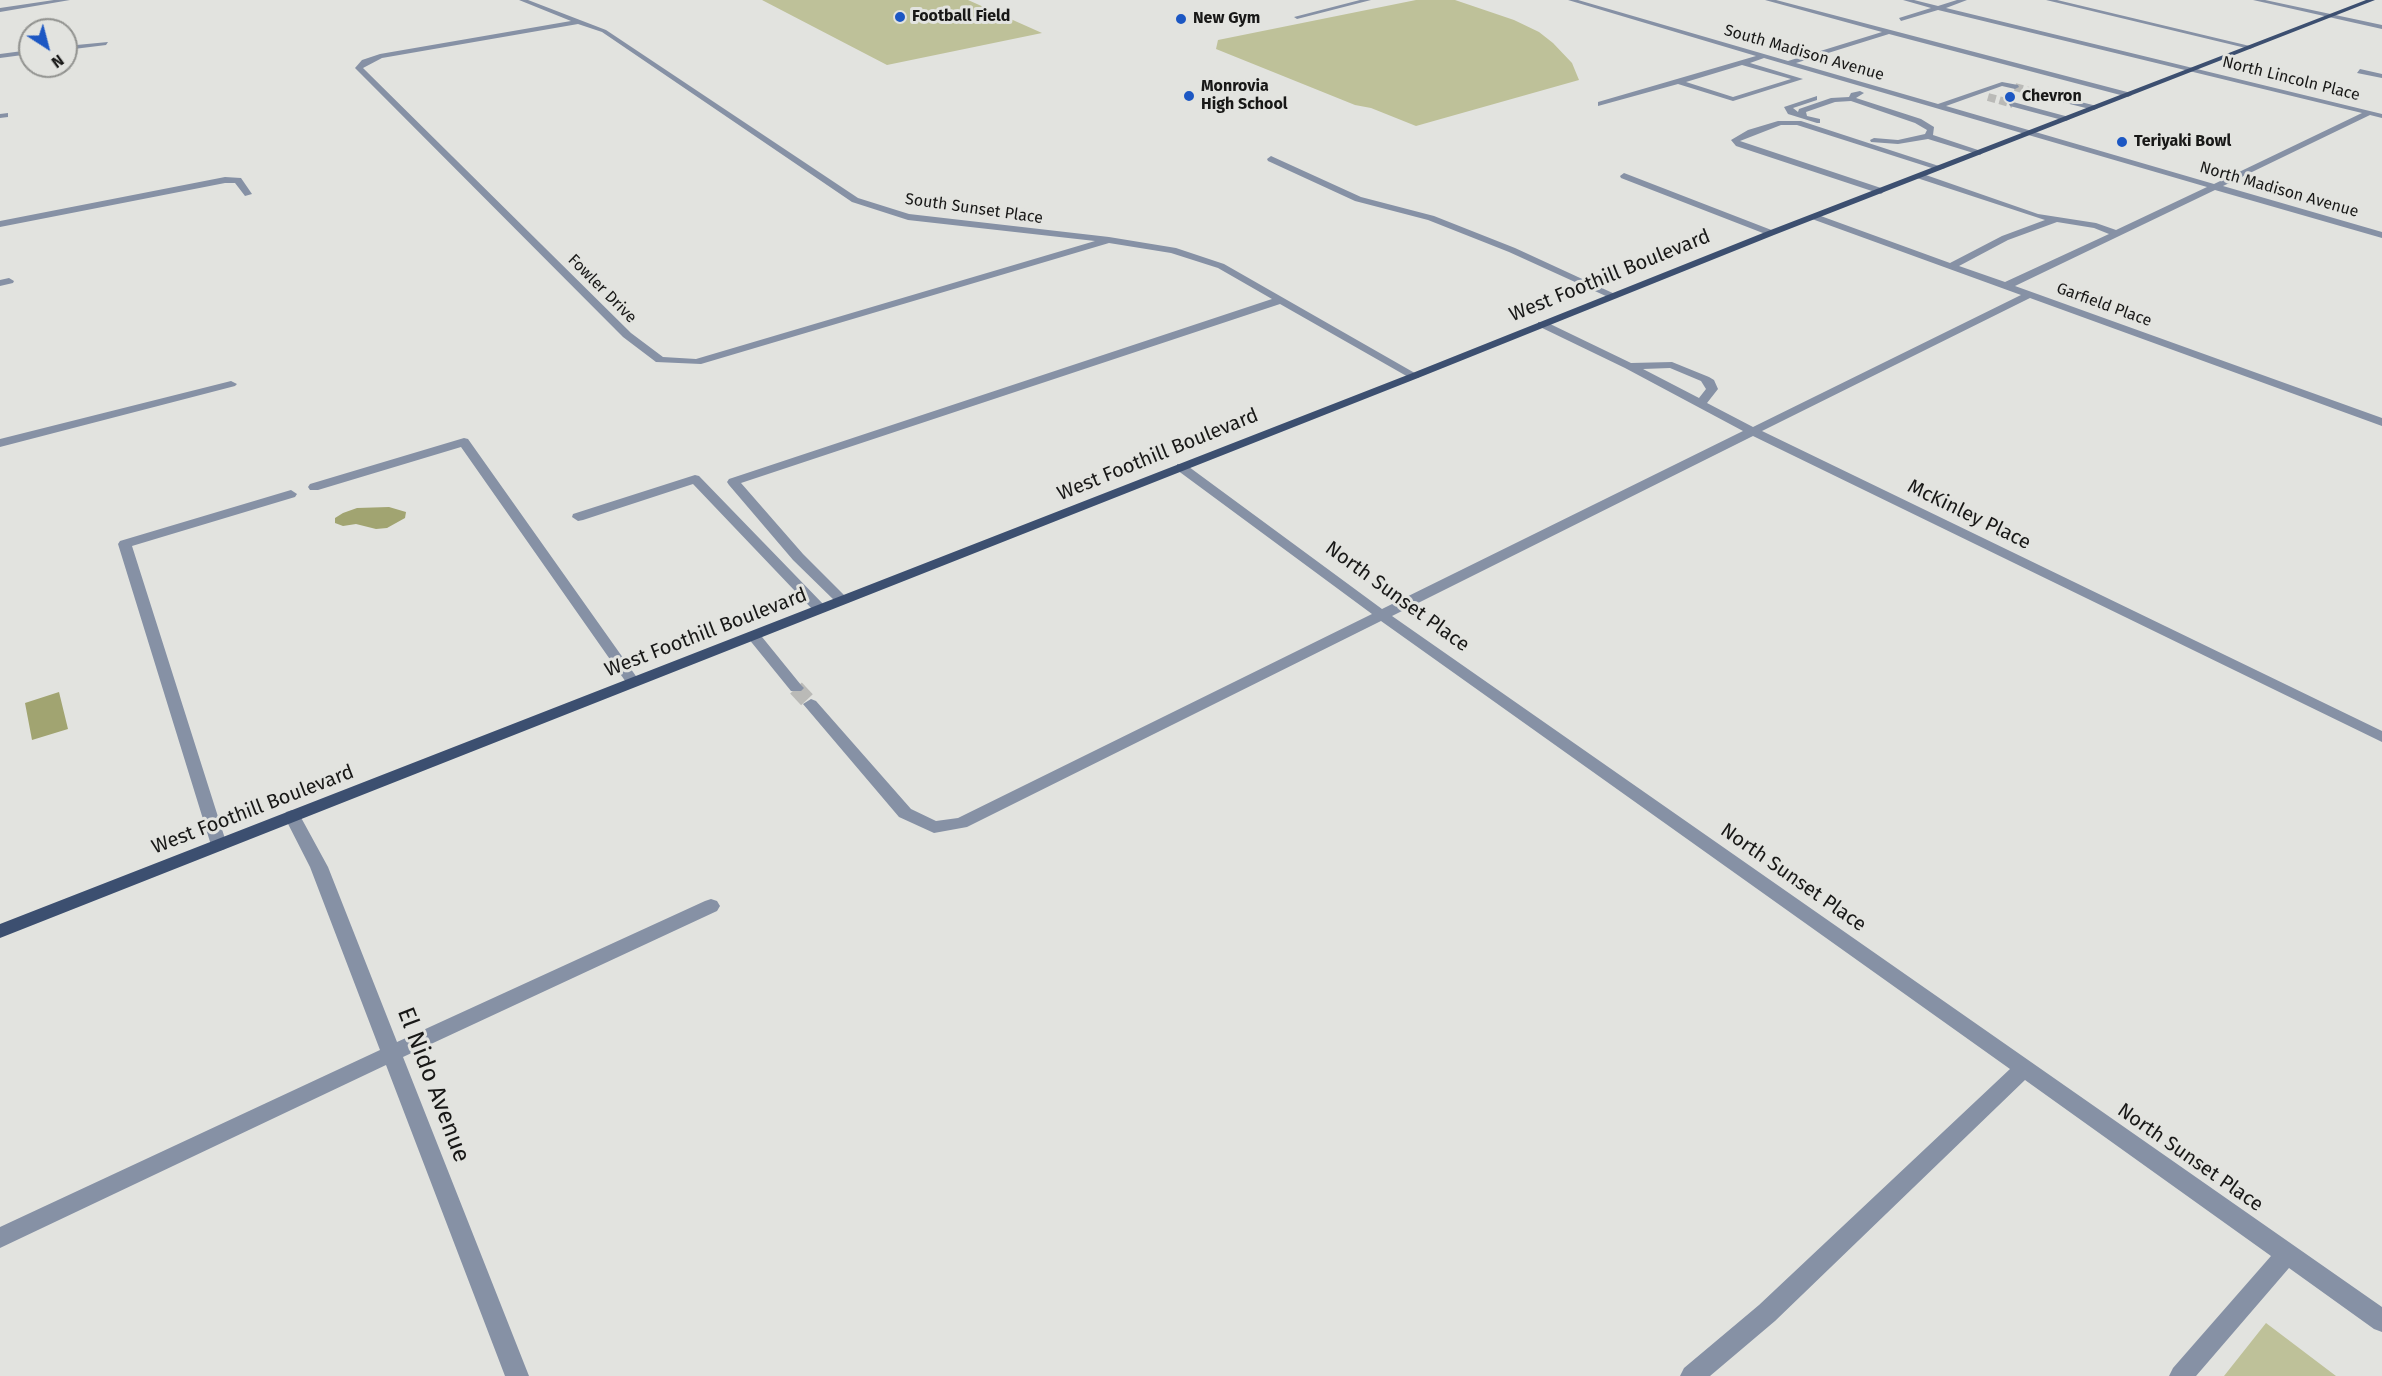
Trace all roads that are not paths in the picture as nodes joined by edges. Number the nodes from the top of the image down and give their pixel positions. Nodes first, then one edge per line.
1 (66, 0) edge
2 (522, 0) edge
3 (1368, 0) edge
4 (1576, 0) edge
5 (1768, 0) edge
6 (1906, 0) edge
7 (1964, 0) edge
8 (2049, 0) edge
9 (2256, 0) edge
10 (2370, 0) edge
11 (2062, 1) edge
12 (1938, 8) junction
13 (0, 10) edge
14 (2331, 16) junction
15 (1297, 17) dead end
16 (1901, 19) dead end
17 (581, 21) junction
18 (2382, 27) edge
19 (1889, 32) junction
20 (106, 43) dead end
21 (78, 46) edge
22 (2250, 47) junction
23 (18, 54) edge
24 (0, 56) edge
25 (1763, 56) junction
26 (1742, 63) junction
27 (1788, 63) junction
28 (2194, 69) junction
29 (2361, 71) dead end
30 (2382, 76) edge
31 (1678, 82) junction
32 (2015, 87) tunnel mouth
33 (1874, 89) junction
34 (1975, 93) junction
35 (2040, 94) tunnel mouth
36 (2128, 94) junction
37 (1988, 97) tunnel mouth
38 (1852, 99) junction
39 (1601, 104) dead end
40 (2013, 104) tunnel mouth
41 (1937, 107) junction
42 (2382, 107) edge
43 (2094, 108) junction
44 (2370, 112) junction
45 (2382, 116) edge
46 (2066, 119) junction
47 (1801, 120) junction
48 (2029, 134) junction
49 (1928, 136) junction
50 (1980, 152) junction
51 (1271, 159) dead end
52 (1941, 168) junction
53 (1624, 176) dead end
54 (1920, 176) junction
55 (2214, 186) junction
56 (1881, 191) junction
57 (248, 194) dead end
58 (1815, 217) junction
59 (2054, 220) junction
60 (0, 224) edge
61 (1771, 233) junction
62 (2116, 234) junction
63 (2382, 235) edge
64 (1109, 240) junction
65 (1951, 266) junction
66 (2006, 286) junction
67 (2030, 294) junction
68 (1612, 295) junction
69 (1281, 300) junction
70 (1542, 324) junction
71 (1629, 366) junction
72 (1414, 376) junction
73 (231, 384) dead end
74 (1699, 405) junction
75 (2382, 422) edge
76 (1752, 431) junction
77 (0, 443) edge
78 (1181, 467) junction
79 (314, 487) dead end
80 (291, 494) dead end
81 (578, 517) dead end
82 (842, 600) junction
83 (820, 609) junction
84 (1382, 615) junction
85 (753, 635) junction
86 (633, 682) junction
87 (796, 688) tunnel mouth
88 (811, 704) tunnel mouth
89 (2382, 737) edge
90 (292, 816) junction
91 (219, 844) junction
92 (711, 906) dead end
93 (0, 931) edge
94 (393, 1053) junction
95 (2024, 1068) junction
96 (0, 1238) edge
97 (2287, 1254) junction
98 (2382, 1321) edge
99 (517, 1376) edge
100 (1692, 1376) edge
101 (2181, 1376) edge

1 - 13 street
2 - 17 street, South Sunset Place
3 - 15 street
4 - 25 street, South Madison Avenue
5 - 19 street
6 - 12 street, North Lincoln Place
7 - 12 street
8 - 11 street
9 - 14 street
10 - 14 main road, West Foothill Boulevard
11 - 22 street
12 - 16 street
12 - 28 street, North Lincoln Place
14 - 18 street
14 - 22 main road, West Foothill Boulevard
17 - 64 street, South Sunset Place
17 - 64 street, Fowler Drive
19 - 27 street
19 - 36 street
20 - 21 street
22 - 28 main road, West Foothill Boulevard
23 - 24 street
25 - 26 street
25 - 27 street, South Madison Avenue
26 - 31 street
26 - 31 street
27 - 33 street, South Madison Avenue
28 - 36 main road, West Foothill Boulevard
28 - 44 street, North Lincoln Place
29 - 30 street
31 - 39 street
32 - 34 street
33 - 38 street
33 - 41 street, South Madison Avenue
34 - 37 street
34 - 41 street
35 - 43 street
36 - 43 main road, West Foothill Boulevard
38 - 47 street
38 - 47 street
38 - 49 street
40 - 46 street
41 - 48 street, South Madison Avenue
42 - 44 street
43 - 46 main road, West Foothill Boulevard
44 - 45 street, North Lincoln Place
44 - 55 street
46 - 48 main road, West Foothill Boulevard
47 - 49 street
47 - 52 street
47 - 56 street
48 - 50 main road, West Foothill Boulevard
48 - 55 street, North Madison Avenue
49 - 50 street
50 - 52 main road, West Foothill Boulevard
51 - 68 street
52 - 54 main road, West Foothill Boulevard
53 - 61 street
54 - 56 main road, West Foothill Boulevard
54 - 59 street
55 - 62 street
55 - 63 street, North Madison Avenue
56 - 58 main road, West Foothill Boulevard
57 - 60 street
58 - 61 main road, West Foothill Boulevard
58 - 65 street, Garfield Place
59 - 62 street
59 - 65 street
61 - 68 main road, West Foothill Boulevard
62 - 66 street
64 - 69 street, South Sunset Place
65 - 66 street, Garfield Place
66 - 67 street, Garfield Place
67 - 75 street, Garfield Place
67 - 76 street
68 - 70 main road, West Foothill Boulevard
69 - 72 street, South Sunset Place
69 - 82 street
70 - 71 street, McKinley Place
70 - 72 main road, West Foothill Boulevard
71 - 74 street, McKinley Place
71 - 74 street
72 - 78 main road, West Foothill Boulevard
73 - 77 street
74 - 76 street, McKinley Place
76 - 84 street
76 - 89 street, McKinley Place
78 - 82 main road, West Foothill Boulevard
78 - 84 street, North Sunset Place
79 - 86 street
80 - 91 street
81 - 83 street
82 - 83 main road, West Foothill Boulevard
83 - 85 main road, West Foothill Boulevard
84 - 88 street
84 - 95 street, North Sunset Place
85 - 86 main road, West Foothill Boulevard
85 - 87 street
86 - 90 main road, West Foothill Boulevard
90 - 91 main road, West Foothill Boulevard
90 - 94 street, El Nido Avenue
91 - 93 main road, West Foothill Boulevard
92 - 94 street
94 - 96 street
94 - 99 street, El Nido Avenue
95 - 97 street, North Sunset Place
95 - 100 street
97 - 98 street, North Sunset Place
97 - 101 street

